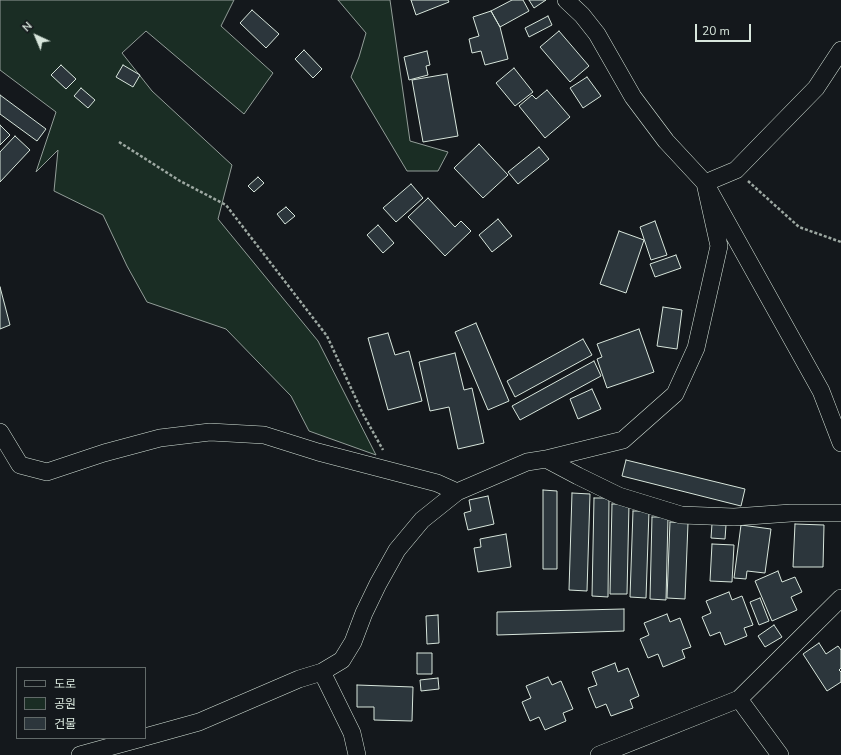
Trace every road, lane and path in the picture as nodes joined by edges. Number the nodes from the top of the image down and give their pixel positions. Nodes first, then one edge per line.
1 (566, 0) edge
2 (841, 50) edge
3 (119, 142) dead end
4 (736, 170) junction
5 (705, 183) junction
6 (841, 242) edge
7 (0, 432) edge
8 (841, 442) edge
9 (546, 459) junction
10 (394, 472) junction
11 (457, 492) junction
12 (841, 513) edge
13 (841, 598) edge
14 (322, 672) junction
15 (739, 699) junction
16 (146, 737) edge
17 (138, 739) edge
18 (80, 755) edge
19 (357, 755) edge
20 (599, 755) edge
21 (780, 755) edge

1 - 5 street
2 - 4 street
3 - 10 path
4 - 5 street
4 - 6 path
5 - 8 street
5 - 9 street
7 - 10 street
9 - 11 street
9 - 12 street
10 - 11 street
11 - 14 street
13 - 15 street
14 - 16 street
14 - 19 street
15 - 20 street
15 - 21 street
17 - 18 street

